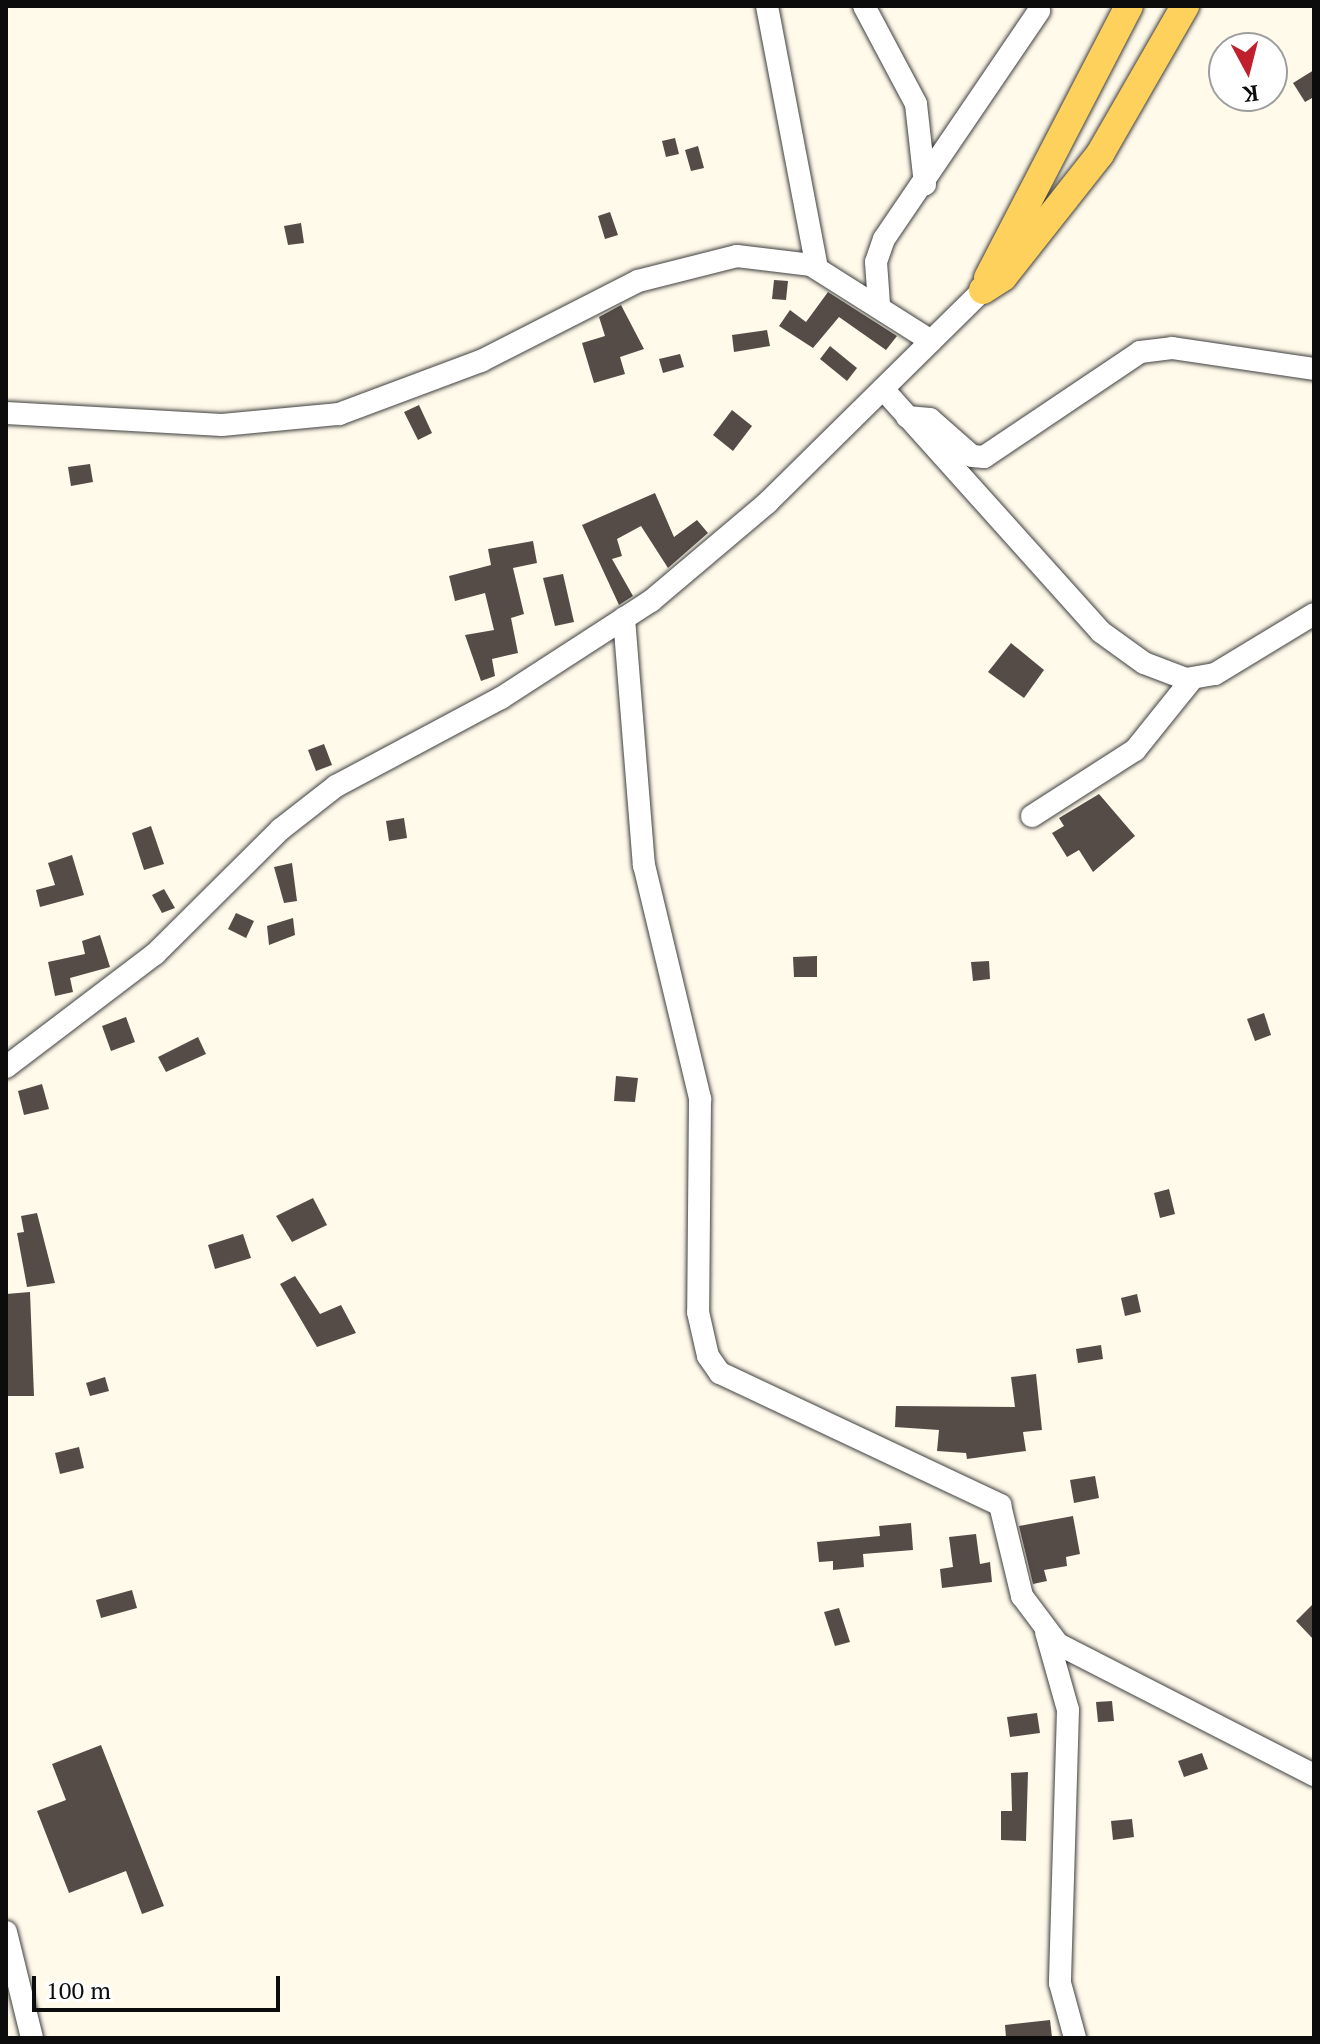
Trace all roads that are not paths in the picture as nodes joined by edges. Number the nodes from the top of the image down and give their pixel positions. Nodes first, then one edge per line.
1 (767, 6) edge
2 (864, 6) edge
3 (1129, 6) edge
4 (1185, 6) edge
5 (1039, 11) dead end
6 (925, 184) junction
7 (817, 268) junction
8 (983, 290) junction
9 (879, 304) junction
10 (931, 341) junction
11 (1314, 369) edge
12 (883, 389) junction
13 (6, 413) edge
14 (907, 417) junction
15 (1314, 614) edge
16 (624, 618) junction
17 (1192, 679) junction
18 (1032, 816) dead end
19 (6, 1067) edge
20 (1046, 1632) junction
21 (1314, 1775) edge
22 (6, 1932) edge
23 (32, 2038) edge
24 (1075, 2038) edge

1 - 7 street
2 - 6 street
3 - 8 main road
4 - 8 main road
5 - 6 street
6 - 9 street
7 - 9 street
7 - 13 street
8 - 10 street
9 - 10 street
10 - 12 street
11 - 14 street
12 - 14 street
12 - 16 street
14 - 17 street
15 - 17 street
16 - 19 street
16 - 20 street
17 - 18 street
20 - 21 street
20 - 24 street
22 - 23 street

